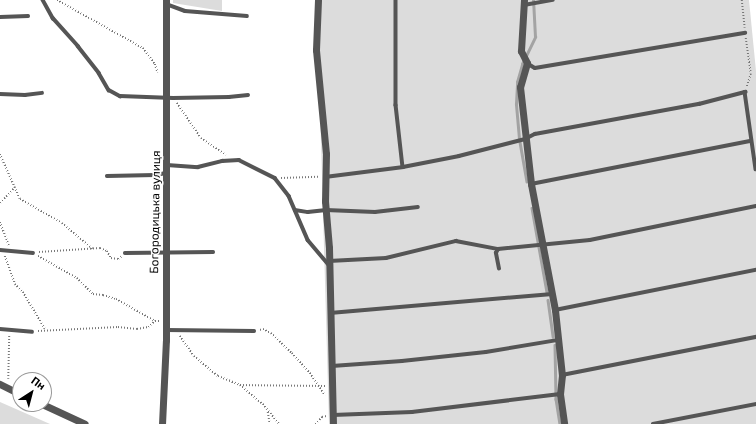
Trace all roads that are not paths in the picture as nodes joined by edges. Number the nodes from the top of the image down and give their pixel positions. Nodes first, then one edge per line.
1 (43, 0) edge
2 (318, 0) edge
3 (396, 0) edge
4 (553, 0) edge
5 (166, 2) edge
6 (526, 3) edge
7 (28, 16) dead end
8 (247, 16) dead end
9 (0, 17) edge
10 (746, 33) road end
11 (525, 61) junction
12 (42, 93) dead end
13 (0, 94) edge
14 (248, 95) dead end
15 (170, 97) junction
16 (525, 139) junction
17 (751, 141) junction
18 (403, 167) junction
19 (166, 169) junction
20 (756, 170) edge
21 (107, 176) dead end
22 (326, 177) junction
23 (531, 184) junction
24 (756, 206) edge
25 (418, 207) dead end
26 (295, 210) junction
27 (326, 210) junction
28 (542, 244) junction
29 (498, 249) junction
30 (2, 250) edge
31 (165, 252) junction
32 (213, 252) dead end
33 (33, 253) road end
34 (125, 253) road end
35 (329, 264) junction
36 (499, 269) dead end
37 (756, 270) edge
38 (552, 294) junction
39 (554, 310) junction
40 (330, 313) junction
41 (0, 329) edge
42 (166, 330) junction
43 (32, 332) road end
44 (254, 332) road end
45 (756, 337) edge
46 (558, 340) junction
47 (332, 366) junction
48 (562, 375) junction
49 (0, 384) edge
50 (12, 390) edge
51 (557, 395) junction
52 (756, 404) edge
53 (52, 409) edge
54 (333, 415) junction
55 (85, 424) edge
56 (162, 424) edge
57 (334, 424) edge
58 (564, 424) edge
59 (653, 424) edge

1 - 15 lane
2 - 22 street
3 - 18 lane
4 - 6 lane
5 - 8 lane
5 - 15 street, Богородицька вулиця
6 - 11 street
7 - 9 lane
10 - 11 lane
11 - 16 street
12 - 13 lane
14 - 15 lane
15 - 19 street, Богородицька вулиця
16 - 17 lane
16 - 18 lane
16 - 23 street
17 - 20 lane
17 - 23 lane
18 - 22 lane
19 - 21 lane
19 - 26 lane
19 - 31 street, Богородицька вулиця
22 - 27 street
23 - 28 street
24 - 28 lane
25 - 27 lane
26 - 27 lane
26 - 35 lane
27 - 35 street
28 - 29 lane
28 - 38 street
29 - 35 lane
29 - 36 lane
30 - 33 lane
31 - 32 lane
31 - 34 lane
31 - 42 street, Богородицька вулиця
35 - 40 street
37 - 39 lane
38 - 39 street
38 - 40 lane
39 - 46 street
40 - 47 street
41 - 43 lane
42 - 44 lane
42 - 56 street, Богородицька вулиця
45 - 48 lane
46 - 47 lane
46 - 48 street
47 - 54 street
48 - 51 street
49 - 50 street
51 - 54 lane
51 - 58 street
52 - 59 lane
53 - 55 street
54 - 57 street

